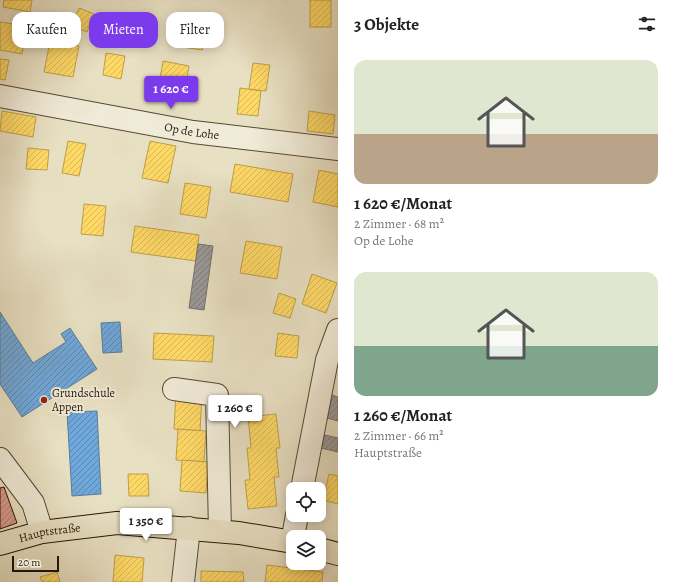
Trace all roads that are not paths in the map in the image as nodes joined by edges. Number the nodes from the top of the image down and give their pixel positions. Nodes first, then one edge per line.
1 (0, 96) edge
2 (338, 149) edge
3 (338, 330) edge
4 (174, 390) dead end
5 (0, 459) edge
6 (303, 482) edge
7 (189, 528) junction
8 (220, 531) junction
9 (42, 532) junction
10 (286, 539) edge
11 (0, 544) edge
12 (326, 551) edge
13 (338, 554) edge
14 (183, 582) edge

1 - 2 street, Op de Lohe
3 - 6 street
4 - 8 street
5 - 9 street
7 - 8 main road, Hauptstraße
7 - 9 main road, Hauptstraße
7 - 14 street
8 - 10 main road, Hauptstraße
9 - 11 main road, Hauptstraße
12 - 13 main road

